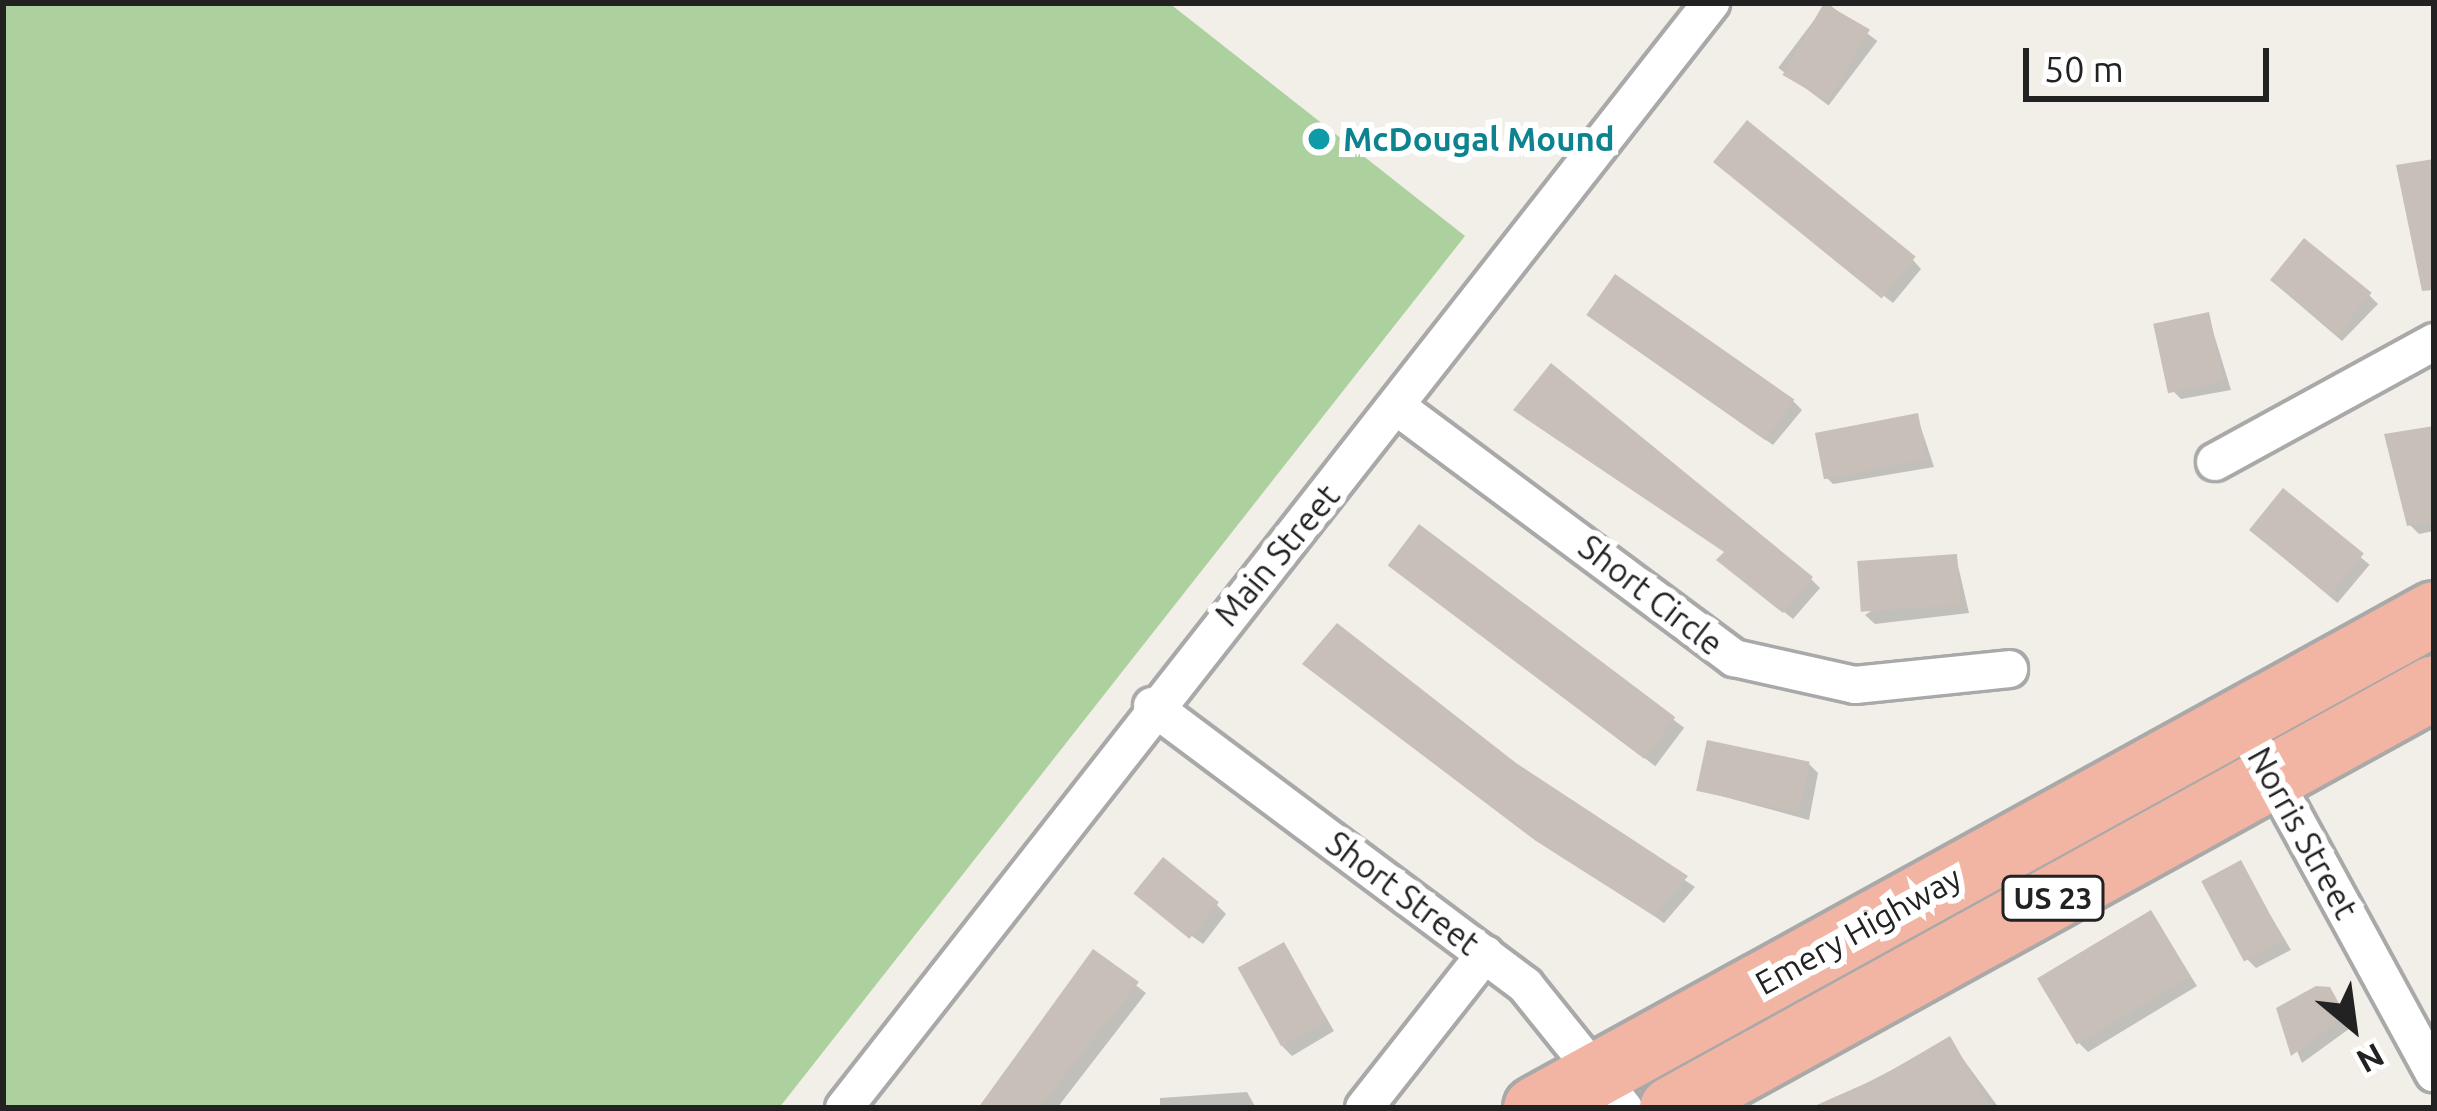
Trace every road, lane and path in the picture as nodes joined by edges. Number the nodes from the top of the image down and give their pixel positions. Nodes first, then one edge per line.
1 (1711, 3) edge
2 (2434, 342) edge
3 (1400, 409) junction
4 (2215, 462) dead end
5 (2434, 613) edge
6 (2009, 669) dead end
7 (2434, 687) edge
8 (1153, 706) junction
9 (2241, 720) junction
10 (2272, 776) junction
11 (1485, 954) junction
12 (2434, 1073) edge
13 (1613, 1089) edge
14 (844, 1108) edge
15 (1364, 1108) edge
16 (1534, 1108) edge
17 (1671, 1108) edge

1 - 3 street, Main Street
2 - 4 street
3 - 6 street, Short Circle
3 - 8 street, Main Street
5 - 9 highway, Emery Highway / US 23
7 - 10 highway, Emery Highway / US 23
8 - 11 street, Short Street
8 - 14 street, Main Street
9 - 10 street, Norris Street
9 - 13 highway, Emery Highway / US 23
10 - 12 street, Norris Street
10 - 17 highway, Emery Highway / US 23
11 - 13 street, Short Street
11 - 15 street
13 - 16 highway, Emery Highway / US 23

